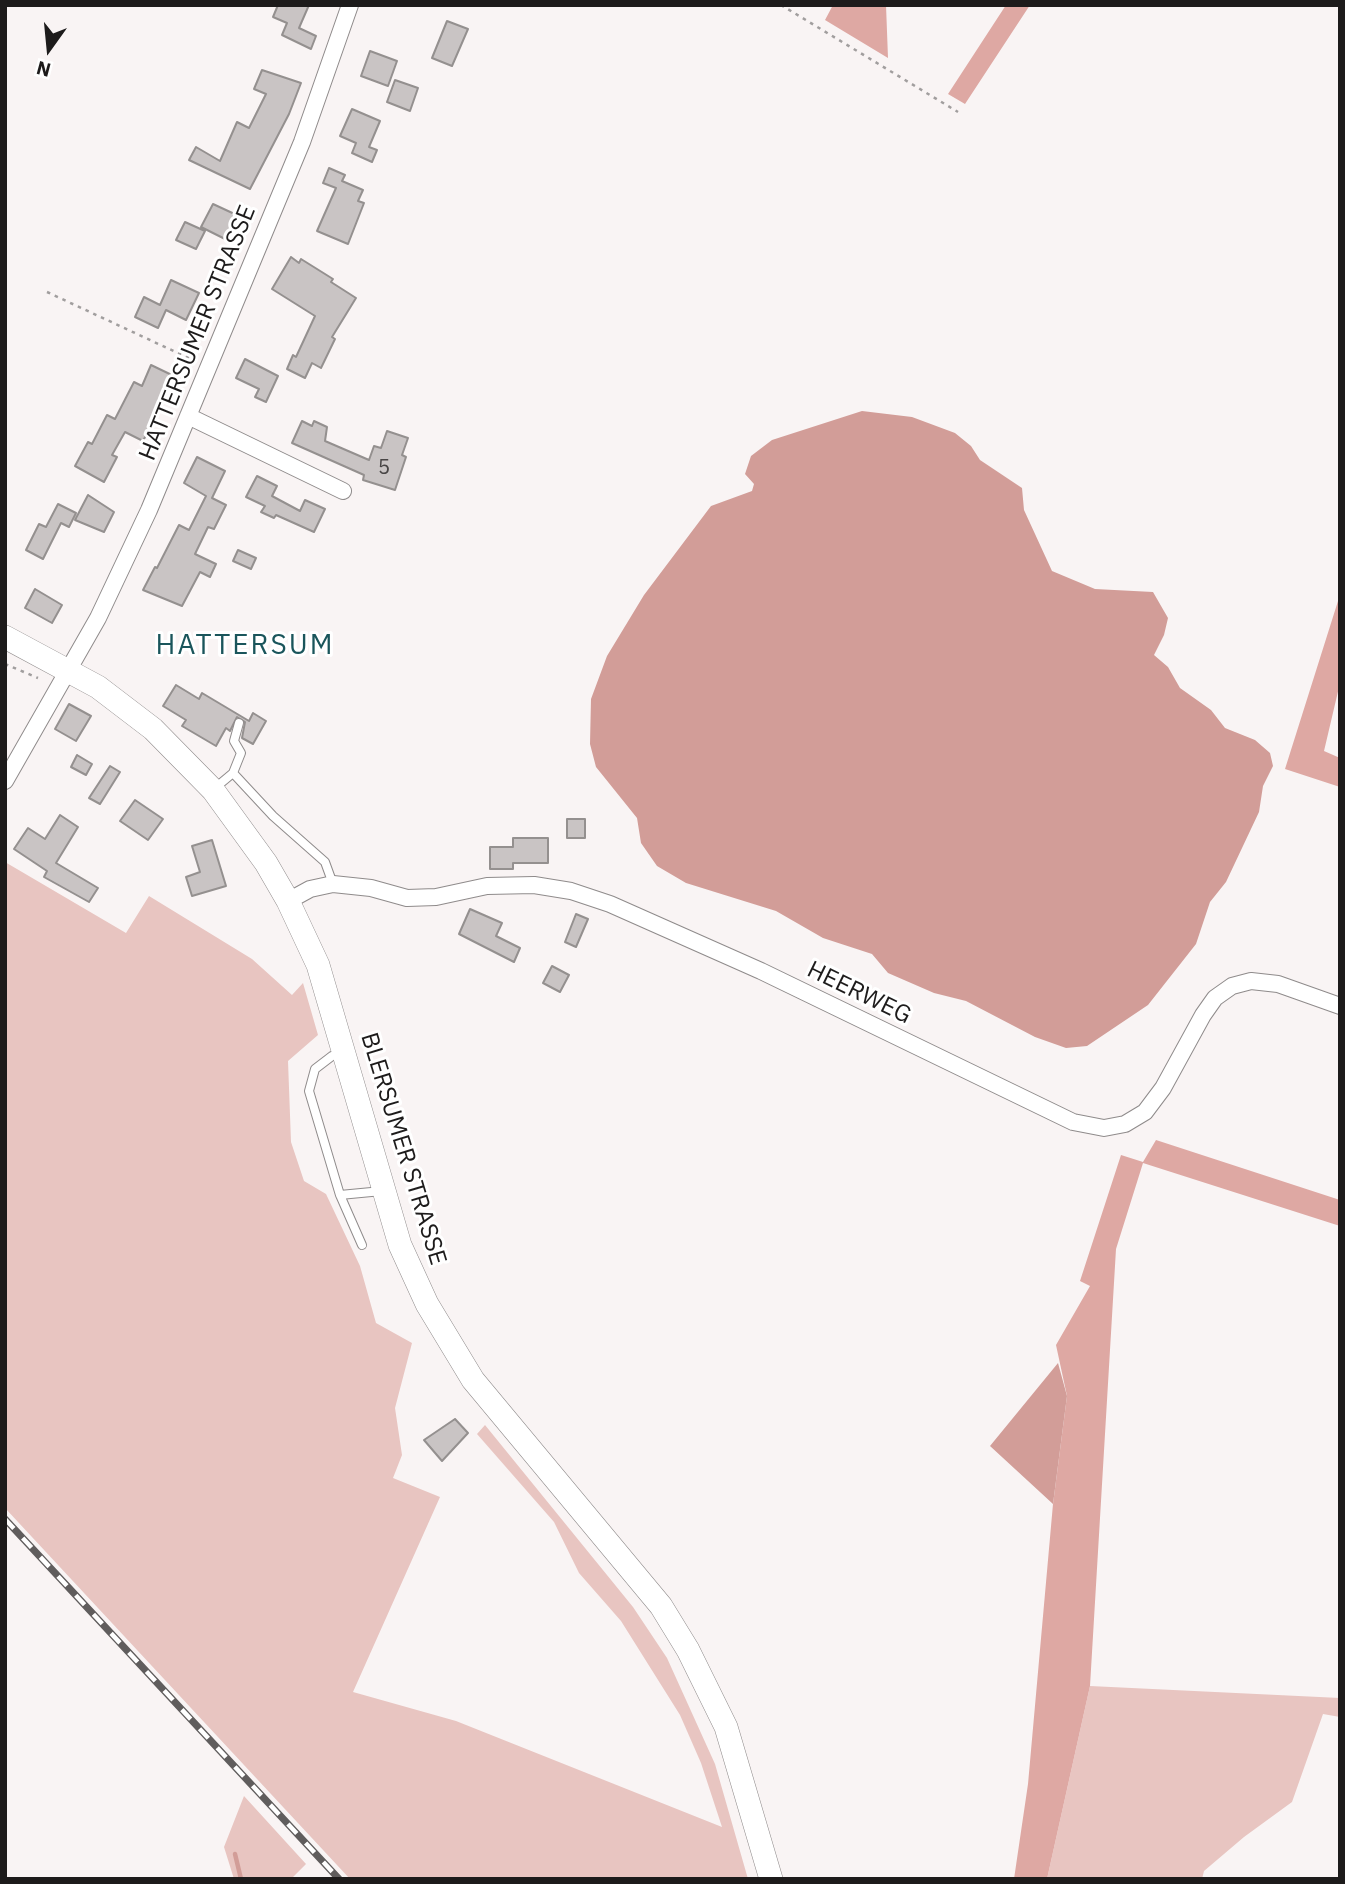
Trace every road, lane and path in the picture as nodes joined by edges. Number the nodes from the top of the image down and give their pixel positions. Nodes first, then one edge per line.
1 (350, 5) edge
2 (781, 5) edge
3 (958, 112) dead end
4 (47, 292) dead end
5 (208, 366) junction
6 (188, 416) junction
7 (343, 491) dead end
8 (5, 637) edge
9 (69, 670) junction
10 (239, 723) dead end
11 (233, 773) junction
12 (5, 781) edge
13 (212, 790) junction
14 (333, 884) junction
15 (288, 901) junction
16 (1340, 1006) edge
17 (345, 1051) junction
18 (384, 1191) junction
19 (340, 1195) junction
20 (362, 1245) dead end
21 (771, 1879) edge

1 - 5 street, HATTERSUMER STRASSE
2 - 3 path
4 - 5 path
5 - 6 street, HATTERSUMER STRASSE
6 - 7 street
6 - 9 street, HATTERSUMER STRASSE
8 - 9 main road, BLERSUMER STRASSE
9 - 12 street, HATTERSUMER STRASSE
9 - 13 main road, BLERSUMER STRASSE
10 - 11 lane
11 - 13 lane
11 - 14 lane
13 - 15 main road, BLERSUMER STRASSE
14 - 15 street, HEERWEG
14 - 16 street, HEERWEG
15 - 17 main road, BLERSUMER STRASSE
17 - 18 main road, BLERSUMER STRASSE
17 - 19 lane
18 - 19 lane
18 - 21 main road, BLERSUMER STRASSE
19 - 20 lane

